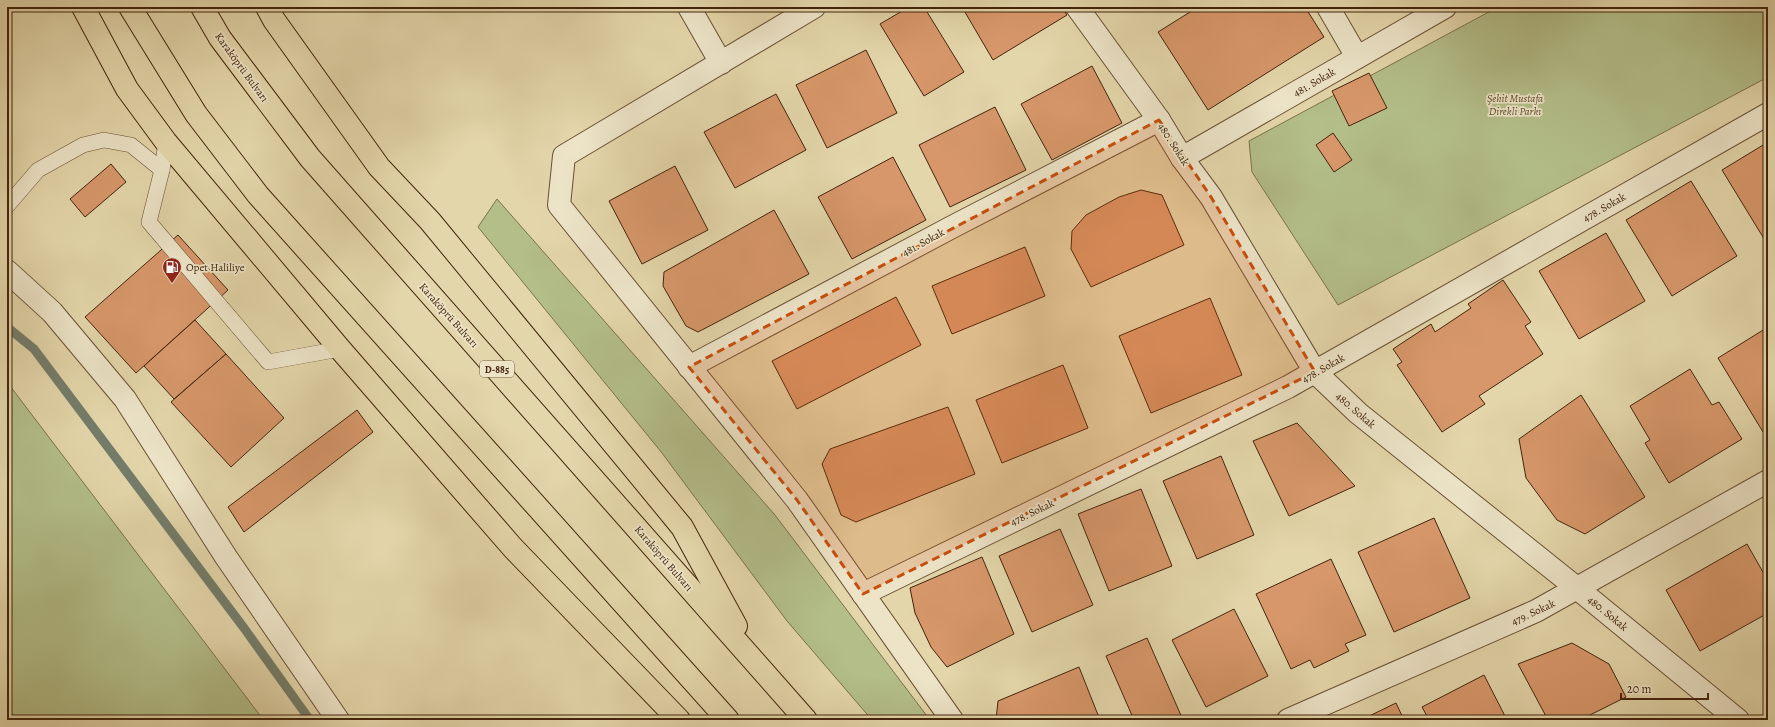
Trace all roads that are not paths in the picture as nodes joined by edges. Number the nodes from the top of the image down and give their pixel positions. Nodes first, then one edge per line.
1 (83, 7) edge
2 (130, 7) edge
3 (202, 7) edge
4 (268, 7) edge
5 (689, 7) edge
6 (814, 7) edge
7 (1077, 7) edge
8 (1328, 7) edge
9 (1445, 7) edge
10 (1357, 57) junction
11 (721, 63) junction
12 (1768, 114) edge
13 (1159, 120) junction
14 (166, 142) junction
15 (1182, 158) junction
16 (162, 170) junction
17 (7, 206) edge
18 (7, 271) edge
19 (340, 349) junction
20 (690, 367) junction
21 (1315, 372) junction
22 (1768, 481) edge
23 (1578, 589) junction
24 (863, 594) junction
25 (754, 660) junction
26 (338, 720) edge
27 (679, 720) edge
28 (728, 720) edge
29 (806, 720) edge
30 (952, 720) edge
31 (1288, 720) edge
32 (1738, 720) edge

1 - 14 highway
2 - 28 highway
3 - 25 highway, Karaköprü Bulvarı / D-885
4 - 25 highway
5 - 11 street
6 - 11 street
7 - 13 street, 480. Sokak
8 - 10 street
9 - 10 street, 481. Sokak
10 - 15 street, 481. Sokak
11 - 20 street
12 - 21 street, 478. Sokak
13 - 15 street, 480. Sokak
13 - 20 street, 481. Sokak
14 - 16 lane
14 - 19 highway
15 - 21 street, 480. Sokak
16 - 17 lane
16 - 19 lane
18 - 26 street
19 - 27 highway
20 - 24 street
21 - 23 street, 480. Sokak
21 - 24 street, 478. Sokak
22 - 23 street, 479. Sokak
23 - 31 street, 479. Sokak
23 - 32 street, 480. Sokak
24 - 30 street
25 - 29 highway, Karaköprü Bulvarı / D-885

